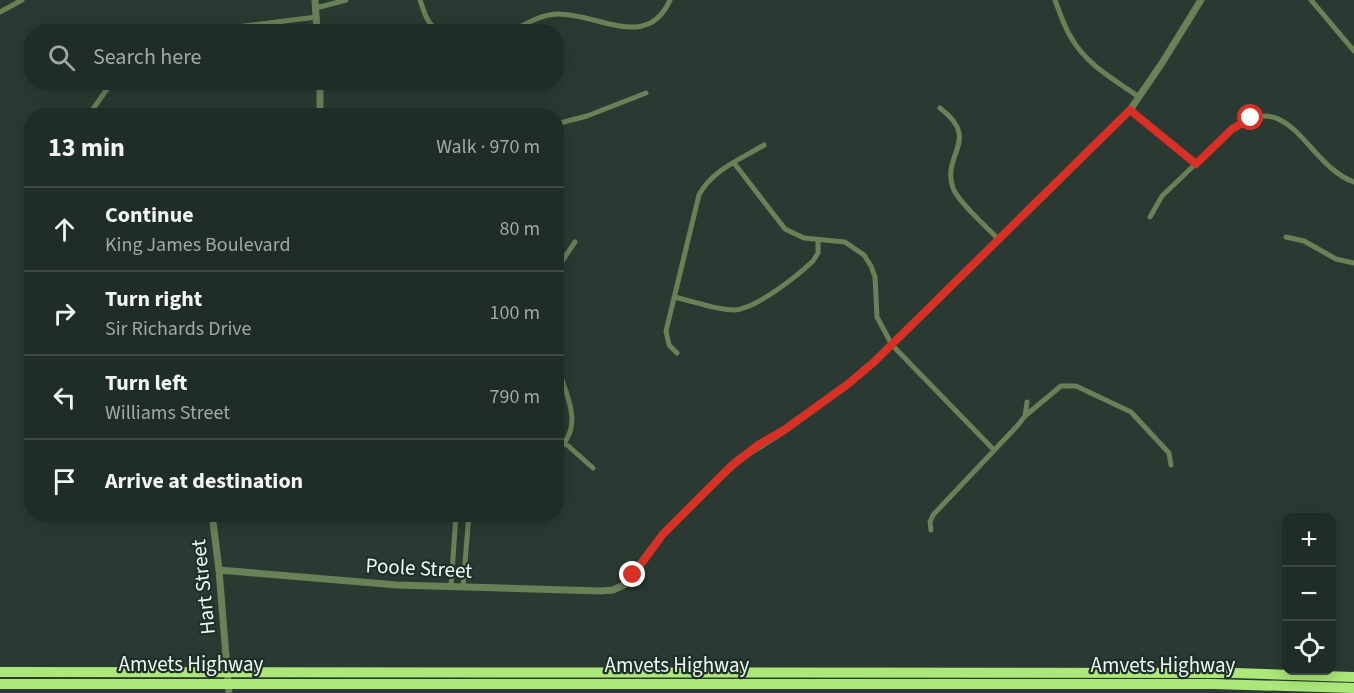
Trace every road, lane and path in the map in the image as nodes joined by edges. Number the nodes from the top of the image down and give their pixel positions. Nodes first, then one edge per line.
1 (22, 0) edge
2 (346, 0) edge
3 (420, 0) edge
4 (670, 0) edge
5 (1055, 0) edge
6 (1201, 0) edge
7 (1311, 0) edge
8 (315, 4) edge
9 (0, 12) edge
10 (317, 17) junction
11 (261, 24) edge
12 (317, 24) edge
13 (430, 24) edge
14 (524, 24) edge
15 (1354, 51) edge
16 (106, 90) edge
17 (320, 90) edge
18 (646, 93) dead end
19 (1139, 97) junction
20 (94, 108) edge
21 (320, 108) edge
22 (940, 108) dead end
23 (1130, 110) junction
24 (564, 122) edge
25 (764, 146) dead end
26 (734, 163) junction
27 (1196, 164) junction
28 (1354, 182) edge
29 (1150, 218) dead end
30 (1286, 237) dead end
31 (818, 240) junction
32 (999, 240) junction
33 (574, 242) dead end
34 (564, 258) edge
35 (1354, 263) edge
36 (674, 297) junction
37 (892, 345) junction
38 (677, 353) dead end
39 (564, 388) edge
40 (1027, 402) dead end
41 (1025, 416) junction
42 (565, 443) joint
43 (994, 450) junction
44 (1172, 465) dead end
45 (593, 468) dead end
46 (213, 522) edge
47 (455, 522) edge
48 (468, 522) edge
49 (931, 530) dead end
50 (219, 570) junction
51 (451, 587) junction
52 (463, 587) junction
53 (0, 672) edge
54 (1354, 676) edge
55 (0, 684) edge
56 (1354, 688) edge
57 (229, 693) edge

1 - 9 street
2 - 8 street
3 - 13 street
4 - 14 street
5 - 19 street
6 - 19 street
7 - 15 street
8 - 10 street
10 - 11 street
10 - 12 street
16 - 20 street
17 - 21 street
18 - 24 street
19 - 23 street
22 - 32 street
23 - 27 street
23 - 32 street
25 - 26 street
26 - 31 street
26 - 36 street
27 - 28 street
27 - 29 street
30 - 35 street
31 - 36 street
31 - 37 street
32 - 37 street
33 - 34 street
36 - 38 street
37 - 43 street
37 - 52 street, Poole Street
39 - 42 street
40 - 41 street
41 - 43 street
41 - 44 street
42 - 45 street
43 - 49 street
46 - 50 street, Hart Street
47 - 51 street
48 - 52 street
50 - 51 street, Poole Street
50 - 57 street, Hart Street
51 - 52 street, Poole Street
53 - 54 highway, Amvets Highway
55 - 56 highway, Amvets Highway

